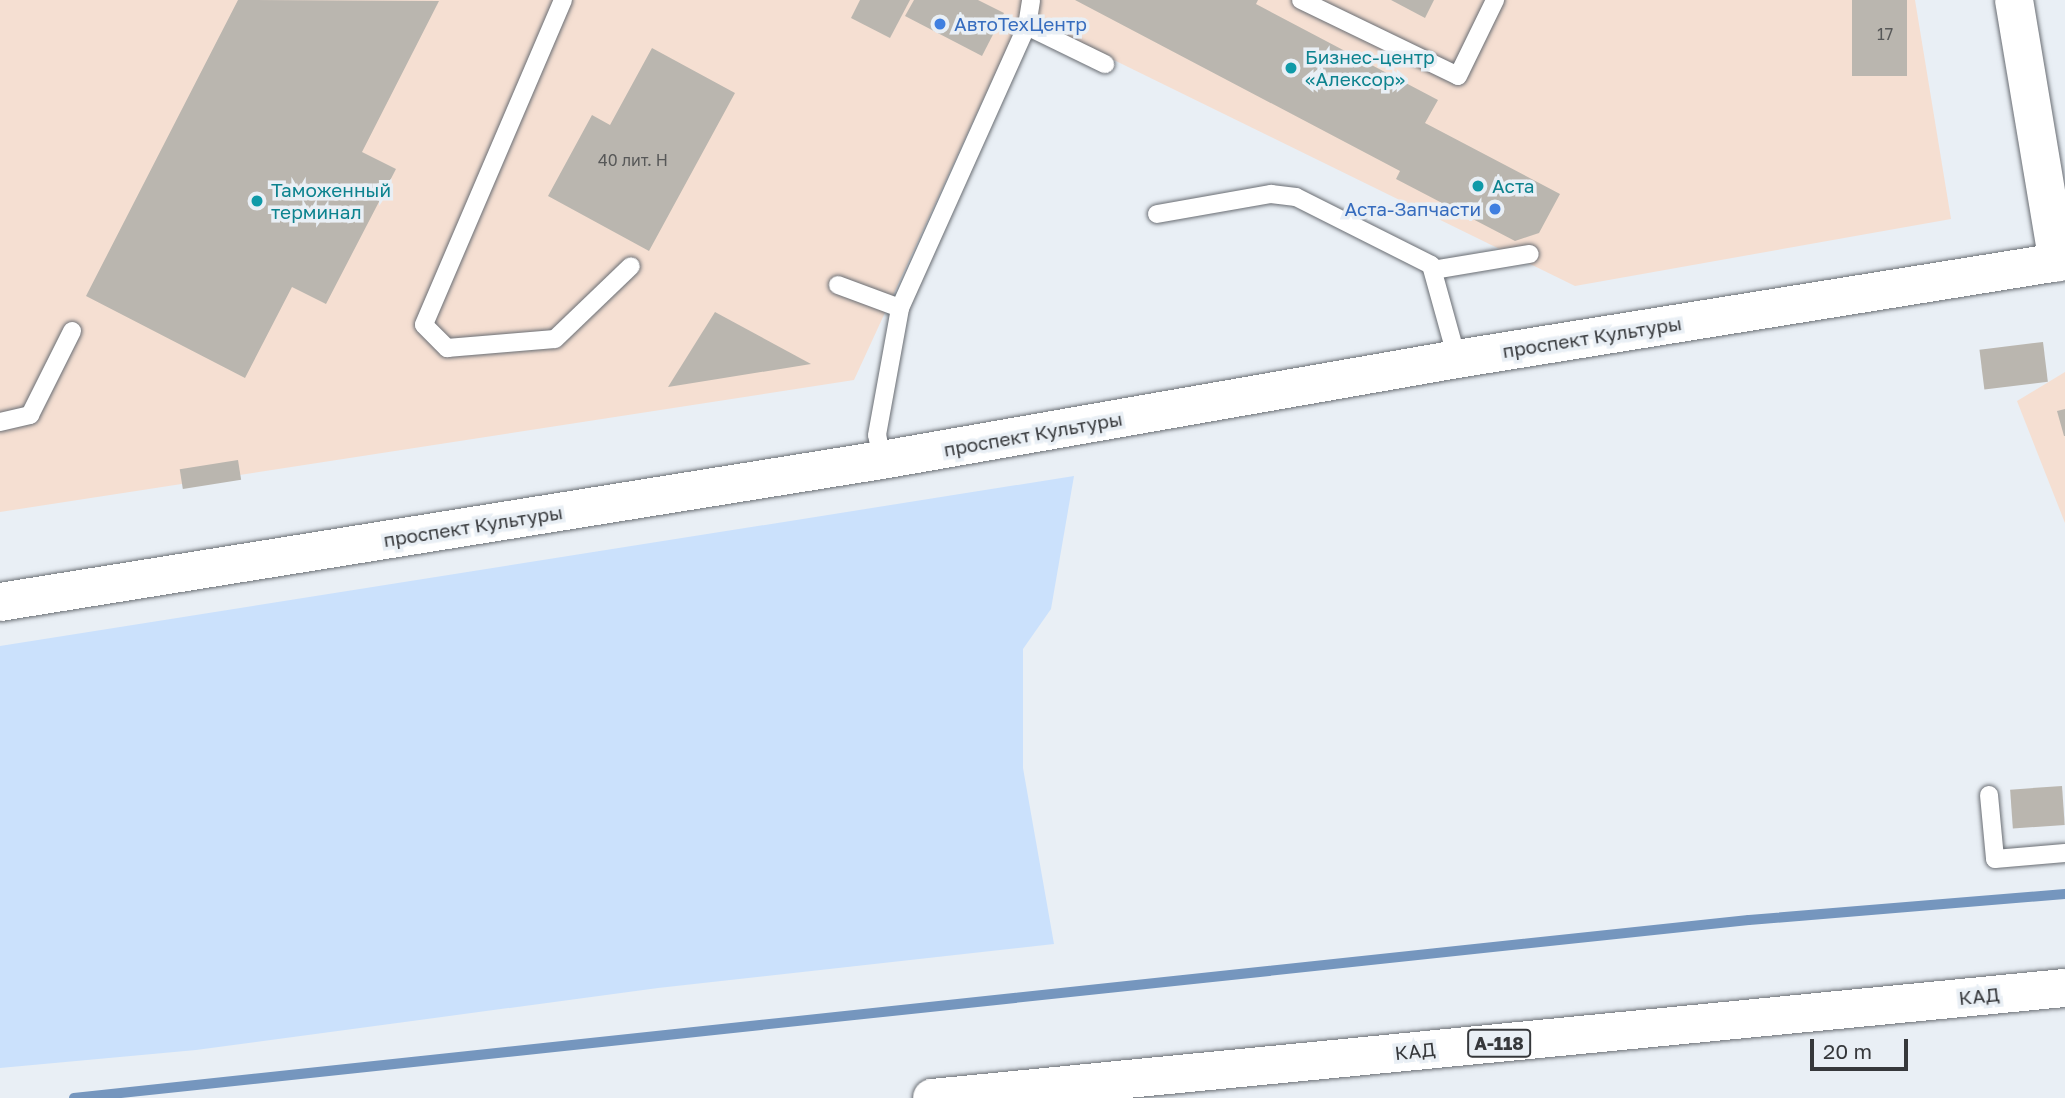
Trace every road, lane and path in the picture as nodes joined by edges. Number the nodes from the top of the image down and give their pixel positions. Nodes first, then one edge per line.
1 (563, 0) edge
2 (1031, 0) edge
3 (1301, 0) edge
4 (1495, 0) edge
5 (2014, 0) edge
6 (1027, 26) junction
7 (1105, 64) dead end
8 (1157, 214) dead end
9 (1530, 254) dead end
10 (631, 266) dead end
11 (2063, 269) edge
12 (1433, 270) junction
13 (838, 285) dead end
14 (900, 308) junction
15 (72, 331) dead end
16 (1457, 359) junction
17 (0, 422) edge
18 (881, 460) junction
19 (0, 602) edge
20 (1989, 795) dead end
21 (2065, 853) edge
22 (2065, 989) edge
23 (932, 1098) edge

1 - 10 lane
2 - 6 lane
3 - 4 lane
5 - 11 main road
6 - 7 lane
6 - 14 lane
8 - 12 lane
9 - 12 lane
11 - 16 main road, проспект Культуры
12 - 16 lane
13 - 14 lane
14 - 18 lane
15 - 17 lane
16 - 18 main road, проспект Культуры
18 - 19 main road, проспект Культуры
20 - 21 lane
22 - 23 main road, КАД / А-118

